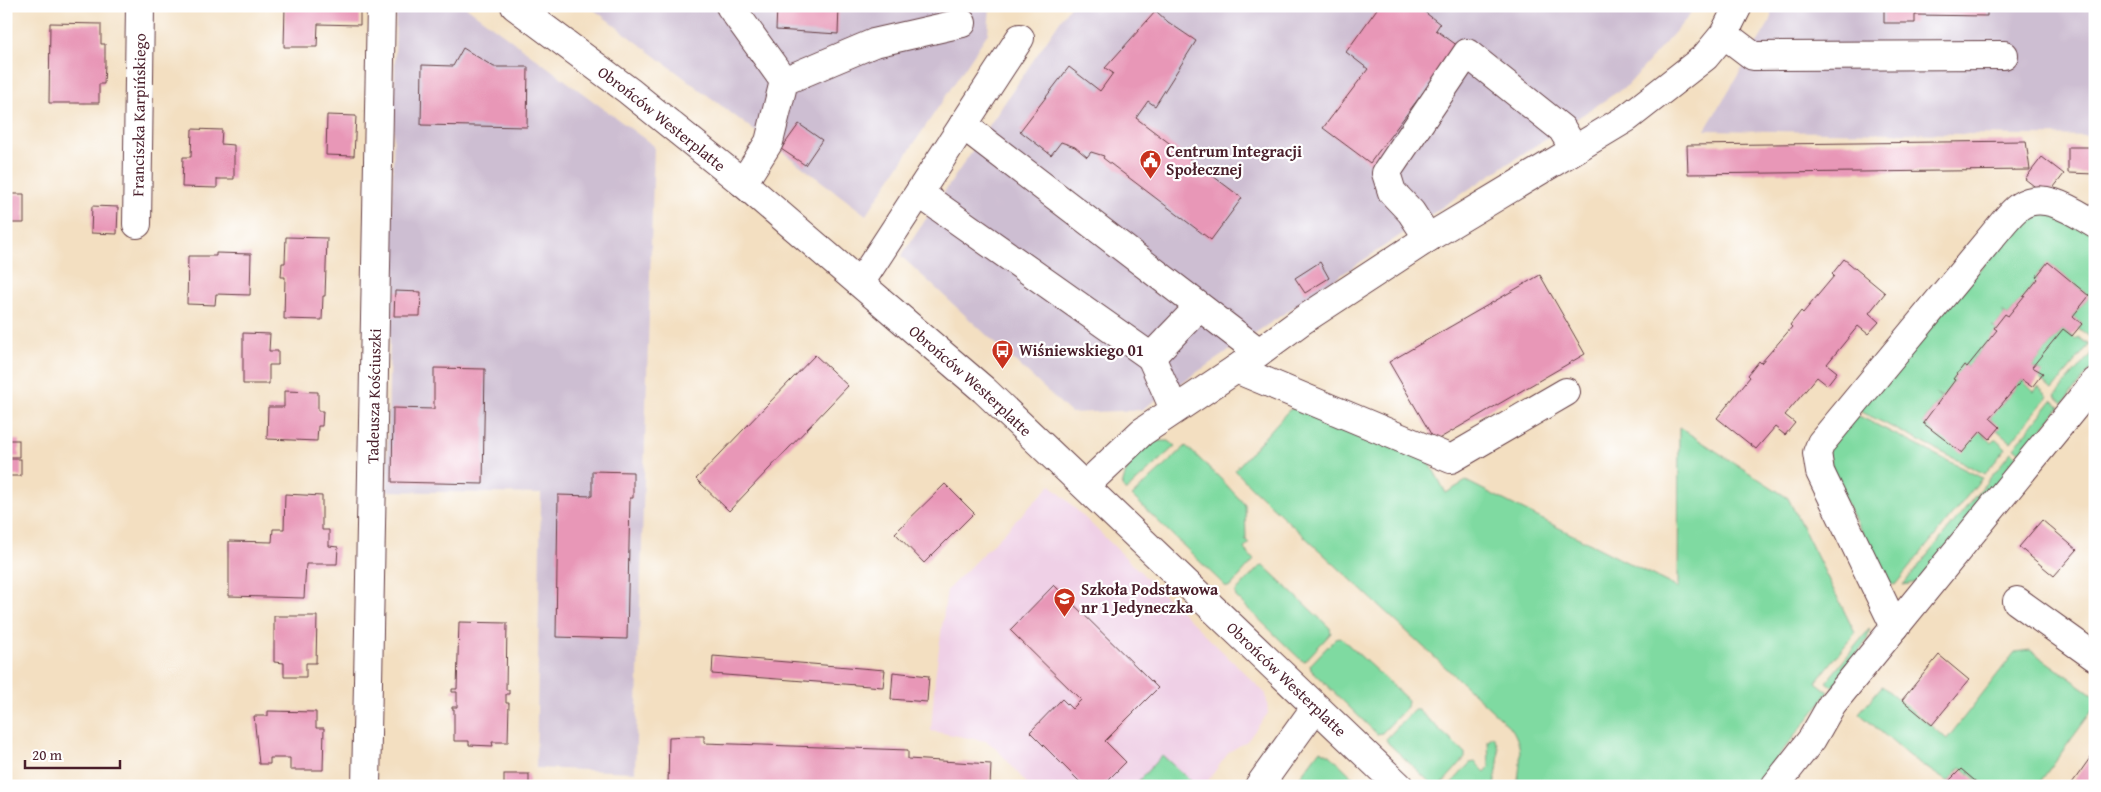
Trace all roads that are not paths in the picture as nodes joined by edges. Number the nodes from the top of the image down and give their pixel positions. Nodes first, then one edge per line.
1 (140, 6) edge
2 (381, 6) edge
3 (515, 6) edge
4 (1738, 6) edge
5 (738, 12) edge
6 (962, 23) dead end
7 (1724, 34) junction
8 (1020, 38) dead end
9 (2004, 55) dead end
10 (784, 81) junction
11 (963, 125) junction
12 (1574, 149) junction
13 (743, 183) junction
14 (919, 193) junction
15 (137, 224) dead end
16 (2095, 224) edge
17 (1428, 238) junction
18 (860, 283) junction
19 (1199, 307) junction
20 (1259, 352) junction
21 (1151, 357) junction
22 (1236, 370) junction
23 (2095, 382) edge
24 (1566, 392) dead end
25 (1174, 409) junction
26 (1086, 486) junction
27 (2017, 601) dead end
28 (1895, 627) junction
29 (2095, 657) edge
30 (1315, 708) junction
31 (366, 786) edge
32 (1259, 786) edge
33 (1399, 786) edge
34 (1775, 786) edge

1 - 15 street, Franciszka Karpińskiego
2 - 31 street, Tadeusza Kościuszki
3 - 13 street, Obrońców Westerplatte
4 - 7 street
5 - 10 street
6 - 10 street
7 - 9 street
7 - 12 street
8 - 11 street
10 - 13 street
11 - 14 street
11 - 19 street
12 - 17 street
12 - 17 street
13 - 18 street, Obrońców Westerplatte
14 - 18 street
14 - 21 street
16 - 28 street
17 - 20 street
18 - 26 street, Obrońców Westerplatte
19 - 20 street
19 - 21 street
20 - 22 street
21 - 25 street
22 - 24 street
22 - 25 street
23 - 28 street
25 - 26 street
26 - 30 street, Obrońców Westerplatte
27 - 29 street
28 - 34 street
30 - 32 street
30 - 33 street, Obrońców Westerplatte

